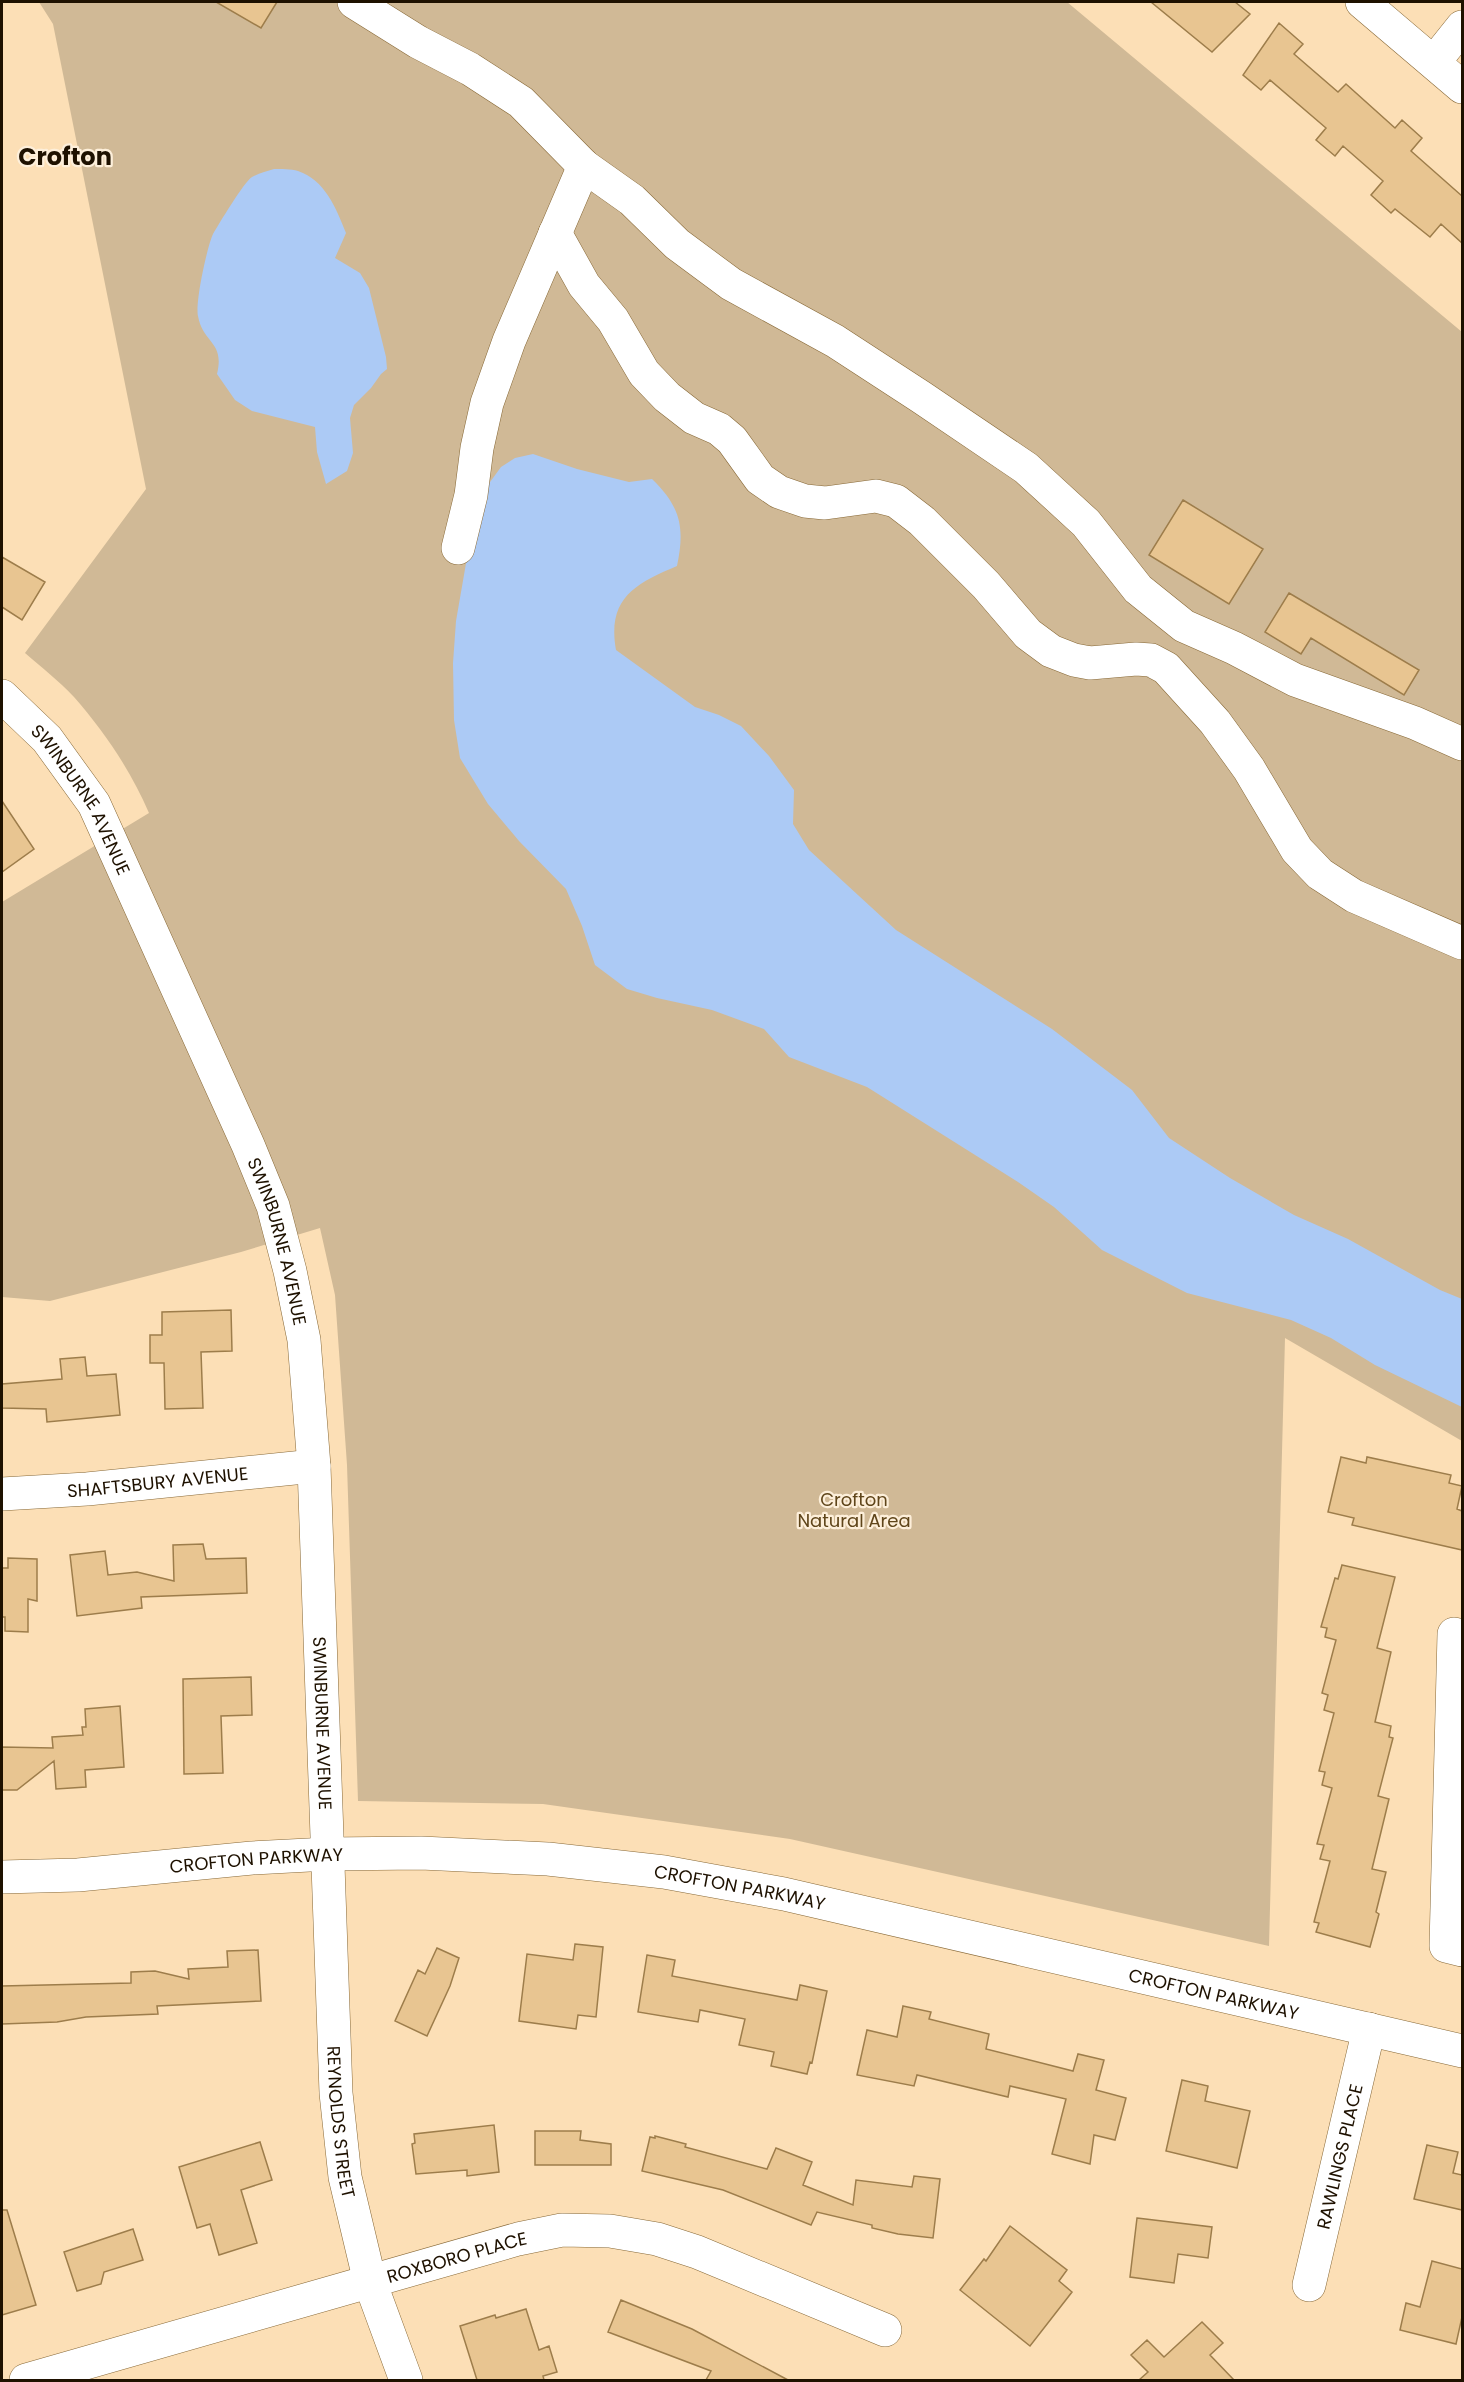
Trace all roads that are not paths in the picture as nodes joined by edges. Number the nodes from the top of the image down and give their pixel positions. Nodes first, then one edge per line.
1 (354, 2) edge
2 (1362, 2) edge
3 (1462, 27) edge
4 (1434, 62) junction
5 (1462, 87) edge
6 (584, 166) junction
7 (555, 233) junction
8 (458, 548) dead end
9 (2, 696) edge
10 (1462, 744) edge
11 (1462, 943) edge
12 (314, 1466) junction
13 (2, 1494) edge
14 (1462, 1636) edge
15 (328, 1854) junction
16 (2, 1877) edge
17 (1462, 1950) edge
18 (1369, 2029) junction
19 (1462, 2051) edge
20 (370, 2282) junction
21 (1309, 2285) dead end
22 (885, 2330) dead end
23 (26, 2380) edge
24 (406, 2380) edge

1 - 6 street
2 - 4 street
3 - 4 street
4 - 5 street
6 - 7 street
6 - 10 street
7 - 8 street
7 - 11 street
9 - 12 street, SWINBURNE AVENUE
12 - 13 street, SHAFTSBURY AVENUE
12 - 15 street, SWINBURNE AVENUE
14 - 17 street
15 - 16 street, CROFTON PARKWAY
15 - 18 street, CROFTON PARKWAY
15 - 20 street, REYNOLDS STREET
18 - 19 street, CROFTON PARKWAY
18 - 21 street, RAWLINGS PLACE
20 - 22 street, ROXBORO PLACE
20 - 23 street, ROXBORO PLACE
20 - 24 street, REYNOLDS STREET

